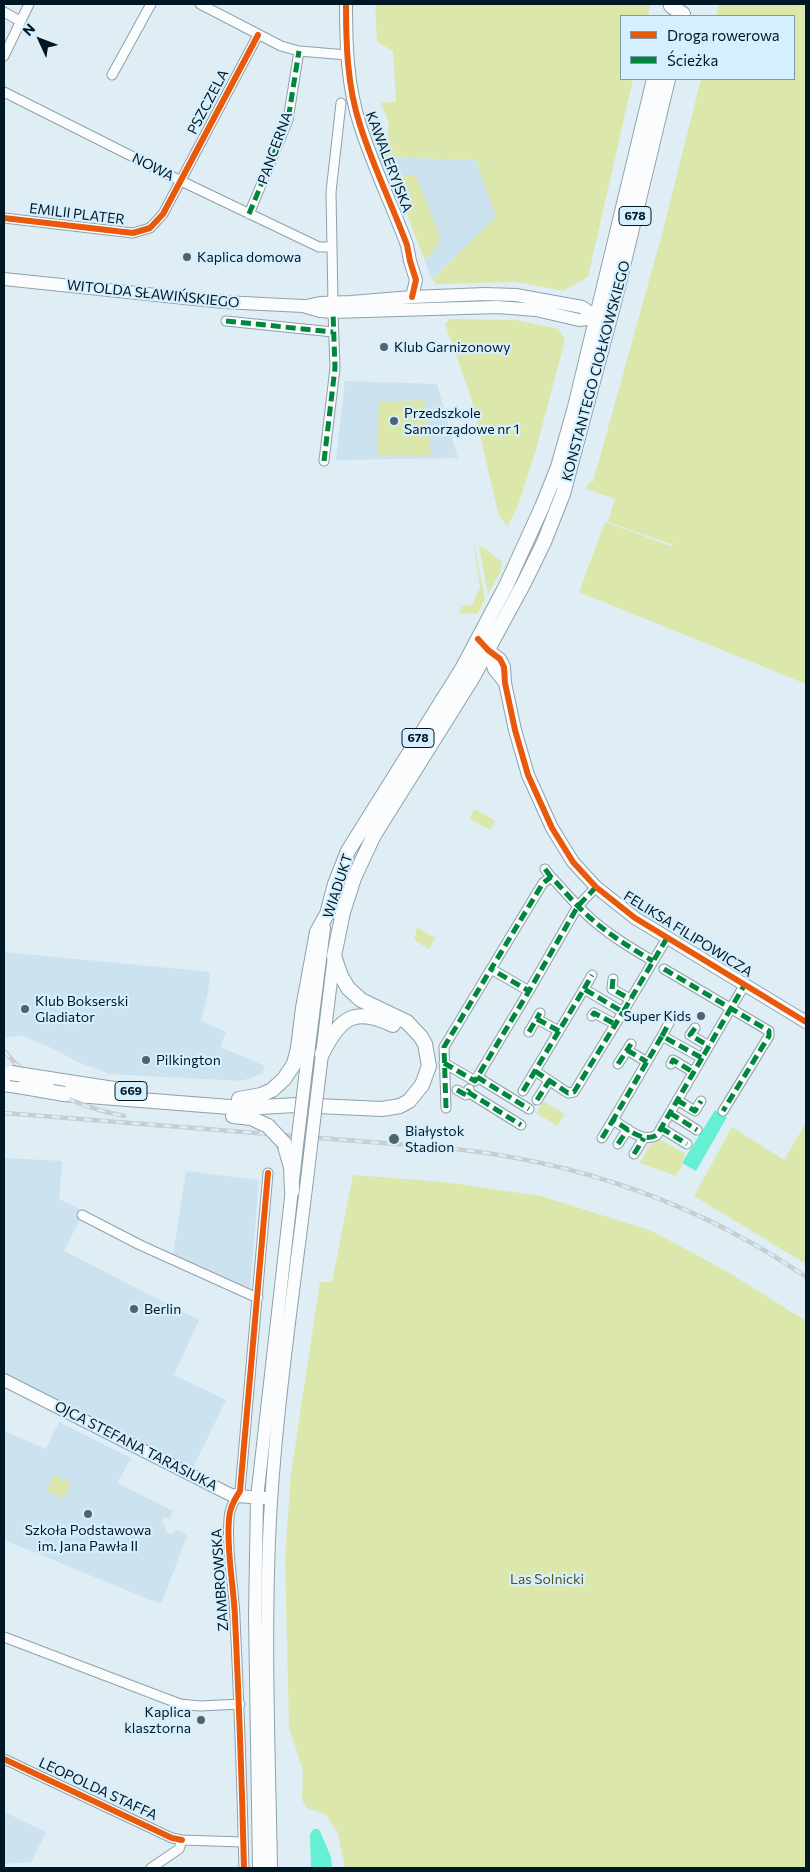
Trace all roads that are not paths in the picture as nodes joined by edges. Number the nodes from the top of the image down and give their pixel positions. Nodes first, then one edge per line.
1 (30, 4) edge
2 (151, 4) edge
3 (200, 4) edge
4 (346, 4) edge
5 (670, 8) edge
6 (684, 11) edge
7 (4, 12) edge
8 (20, 21) junction
9 (258, 34) junction
10 (299, 51) junction
11 (347, 55) junction
12 (4, 56) edge
13 (112, 75) dead end
14 (654, 80) edge
15 (668, 80) edge
16 (4, 92) edge
17 (341, 103) dead end
18 (180, 181) junction
19 (249, 214) junction
20 (4, 218) edge
21 (331, 247) junction
22 (4, 279) edge
23 (412, 303) junction
24 (333, 307) junction
25 (603, 319) junction
26 (226, 321) dead end
27 (333, 332) junction
28 (575, 430) junction
29 (324, 460) dead end
30 (478, 638) junction
31 (488, 650) junction
32 (545, 869) dead end
33 (551, 877) junction
34 (596, 887) junction
35 (578, 906) junction
36 (327, 914) junction
37 (667, 938) junction
38 (334, 956) junction
39 (653, 961) junction
40 (491, 969) junction
41 (664, 969) dead end
42 (592, 975) dead end
43 (613, 979) dead end
44 (746, 984) junction
45 (584, 989) junction
46 (529, 991) junction
47 (630, 999) junction
48 (732, 1008) junction
49 (623, 1012) junction
50 (592, 1016) dead end
51 (806, 1022) edge
52 (669, 1023) dead end
53 (615, 1024) junction
54 (695, 1028) dead end
55 (559, 1031) junction
56 (529, 1032) dead end
57 (662, 1036) junction
58 (709, 1046) junction
59 (322, 1054) junction
60 (702, 1058) junction
61 (647, 1062) junction
62 (444, 1063) junction
63 (618, 1064) dead end
64 (671, 1064) dead end
65 (535, 1071) junction
66 (693, 1072) junction
67 (6, 1076) edge
68 (476, 1079) junction
69 (549, 1081) junction
70 (457, 1090) dead end
71 (523, 1091) dead end
72 (468, 1092) junction
73 (64, 1094) junction
74 (239, 1099) junction
75 (537, 1100) dead end
76 (677, 1100) junction
77 (701, 1101) dead end
78 (446, 1108) dead end
79 (529, 1109) dead end
80 (723, 1111) dead end
81 (670, 1113) junction
82 (613, 1120) junction
83 (521, 1125) dead end
84 (661, 1128) junction
85 (628, 1129) junction
86 (697, 1130) dead end
87 (602, 1138) dead end
88 (644, 1138) junction
89 (290, 1144) junction
90 (618, 1144) dead end
91 (687, 1144) dead end
92 (634, 1154) dead end
93 (268, 1173) dead end
94 (292, 1192) junction
95 (82, 1215) dead end
96 (258, 1297) junction
97 (4, 1380) edge
98 (237, 1496) junction
99 (272, 1497) junction
100 (257, 1498) junction
101 (4, 1637) edge
102 (240, 1704) junction
103 (4, 1759) edge
104 (182, 1840) junction
105 (243, 1842) junction
106 (151, 1868) edge
107 (244, 1868) edge
108 (259, 1868) edge
109 (271, 1868) edge

1 - 8 street
2 - 13 street
3 - 9 street
4 - 11 main road, KAWALERYJSKA
5 - 6 main road
7 - 8 street
8 - 12 street
9 - 10 street
9 - 18 street, PSZCZELA
10 - 11 street
10 - 19 street, PANCERNA
11 - 23 main road, KAWALERYJSKA
14 - 25 main road, KONSTANTEGO CIOŁKOWSKIEGO / 678
15 - 25 main road, KONSTANTEGO CIOŁKOWSKIEGO / 678
16 - 18 street, NOWA
17 - 21 street
18 - 19 street, NOWA
18 - 20 street, EMILII PLATER
19 - 21 street, NOWA
21 - 24 street
22 - 24 main road, WITOLDA SŁAWIŃSKIEGO
23 - 24 main road, WITOLDA SŁAWIŃSKIEGO
23 - 25 main road, WITOLDA SŁAWIŃSKIEGO
24 - 27 street
25 - 28 main road, KONSTANTEGO CIOŁKOWSKIEGO / 678
26 - 27 street
27 - 29 street
28 - 30 main road, KONSTANTEGO CIOŁKOWSKIEGO / 678
28 - 31 main road, KONSTANTEGO CIOŁKOWSKIEGO / 678
30 - 31 main road, FELIKSA FILIPOWICZA
30 - 36 main road, WIADUKT / 678
31 - 34 main road, FELIKSA FILIPOWICZA
31 - 38 main road, WIADUKT / 678
32 - 33 street
33 - 35 street
33 - 40 street
34 - 35 street
34 - 37 main road, FELIKSA FILIPOWICZA
35 - 39 street
35 - 46 street
36 - 74 main road
36 - 89 main road, WIADUKT / 678, bridge
37 - 39 street
37 - 44 main road, FELIKSA FILIPOWICZA
38 - 59 main road, WIADUKT / 678
38 - 73 main road
39 - 47 street
40 - 46 street
40 - 62 street
41 - 48 street
42 - 45 street
43 - 47 street
44 - 48 street
44 - 51 main road, FELIKSA FILIPOWICZA
45 - 49 street
45 - 55 street
46 - 68 street
47 - 49 street
48 - 58 street
48 - 80 street
49 - 53 street
50 - 53 street
52 - 57 street
53 - 69 street
54 - 58 street
55 - 56 street
55 - 65 street
57 - 60 street
57 - 61 street
58 - 60 street
59 - 74 main road
59 - 99 main road, WIADUKT / 678, bridge
60 - 66 street
61 - 63 street
61 - 82 street
62 - 68 street
62 - 78 street
64 - 66 street
65 - 69 street
65 - 71 street
66 - 76 street
67 - 73 main road, 669, bridge
67 - 74 main road, 669, bridge
68 - 72 street
68 - 79 street
69 - 75 street
70 - 72 street
72 - 83 street
73 - 89 main road, bridge
76 - 77 street
76 - 81 street
81 - 84 street
81 - 86 street
82 - 85 street
82 - 87 street
84 - 88 street
84 - 91 street
85 - 88 street
85 - 90 street
88 - 92 street
89 - 94 main road
89 - 94 main road, WIADUKT / 678
93 - 96 street, ZAMBROWSKA
94 - 100 main road, 678
95 - 96 street
96 - 98 street, ZAMBROWSKA
97 - 98 main road, OJCA STEFANA TARASIUKA
98 - 100 main road, OJCA STEFANA TARASIUKA
98 - 102 street, ZAMBROWSKA
99 - 100 main road, OJCA STEFANA TARASIUKA
99 - 109 main road, 678
100 - 108 main road, 678
101 - 102 street
102 - 105 street, ZAMBROWSKA
103 - 104 street, LEOPOLDA STAFFA
104 - 105 street, LEOPOLDA STAFFA
104 - 106 street
105 - 107 street, ZAMBROWSKA

